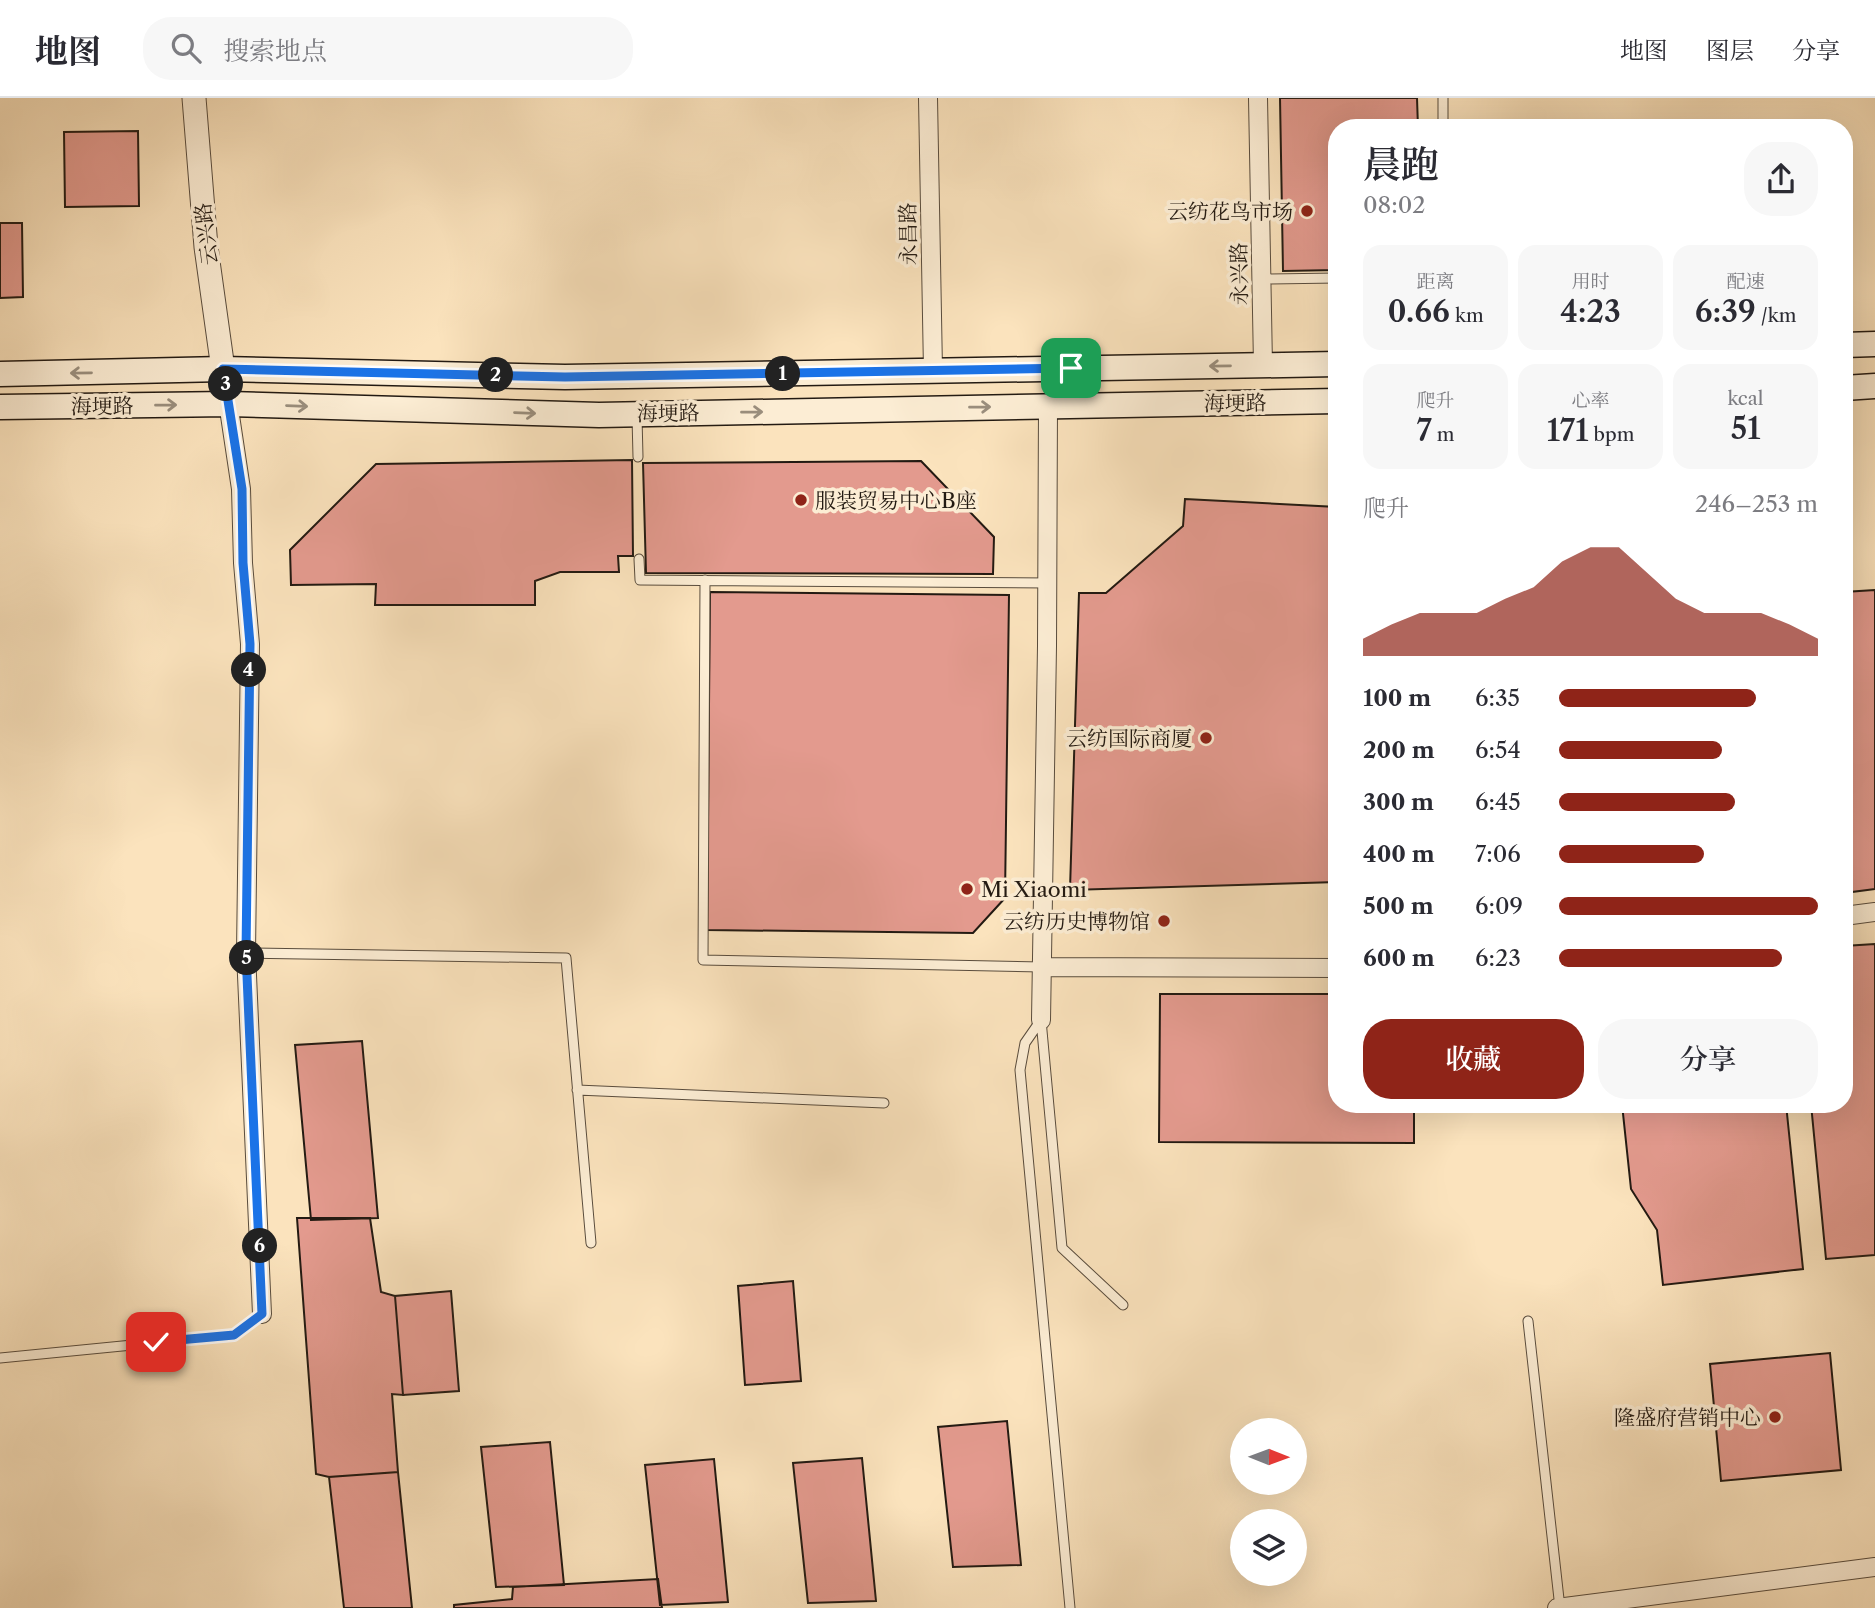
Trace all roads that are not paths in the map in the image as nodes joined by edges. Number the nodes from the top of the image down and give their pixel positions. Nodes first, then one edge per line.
1 (194, 98) edge
2 (928, 98) edge
3 (1258, 98) edge
4 (1443, 98) edge
5 (1443, 119) edge
6 (1328, 278) edge
7 (1262, 279) junction
8 (1875, 344) edge
9 (1853, 345) edge
10 (1328, 364) edge
11 (1263, 365) junction
12 (223, 369) junction
13 (933, 370) junction
14 (0, 374) edge
15 (1875, 386) edge
16 (1853, 387) edge
17 (1328, 401) edge
18 (229, 404) junction
19 (1048, 406) junction
20 (0, 407) edge
21 (637, 414) junction
22 (638, 457) dead end
23 (639, 559) dead end
24 (705, 580) junction
25 (1048, 583) junction
26 (1875, 912) edge
27 (1853, 915) edge
28 (246, 953) junction
29 (1042, 967) junction
30 (1328, 968) edge
31 (1041, 1020) junction
32 (577, 1090) junction
33 (884, 1103) dead end
34 (591, 1243) dead end
35 (1123, 1305) dead end
36 (262, 1314) joint
37 (1528, 1321) dead end
38 (0, 1357) edge
39 (1875, 1567) edge
40 (1070, 1608) edge
41 (1558, 1608) edge

1 - 12 street, 云兴路
2 - 13 street, 永昌路
3 - 7 street, 永兴路
4 - 5 lane
6 - 7 lane
7 - 11 street, 永兴路
8 - 9 main road
10 - 11 main road, 海埂路
11 -> 13 main road, 海埂路
12 - 13 main road, 海埂路
12 -> 14 main road, 海埂路
12 - 18 street
15 - 16 main road
17 - 19 main road, 海埂路
20 -> 18 main road, 海埂路
18 -> 21 main road, 海埂路
18 - 28 street
21 -> 19 main road, 海埂路
19 - 25 street
21 - 22 lane
23 - 24 lane
24 - 25 lane
24 - 29 lane
25 - 29 street
26 - 27 street
28 - 32 lane
28 - 36 street
29 - 30 street
29 - 31 street
31 - 35 lane
31 - 40 lane
32 - 33 lane
32 - 34 lane
36 - 38 lane
37 - 41 lane
39 - 41 street

